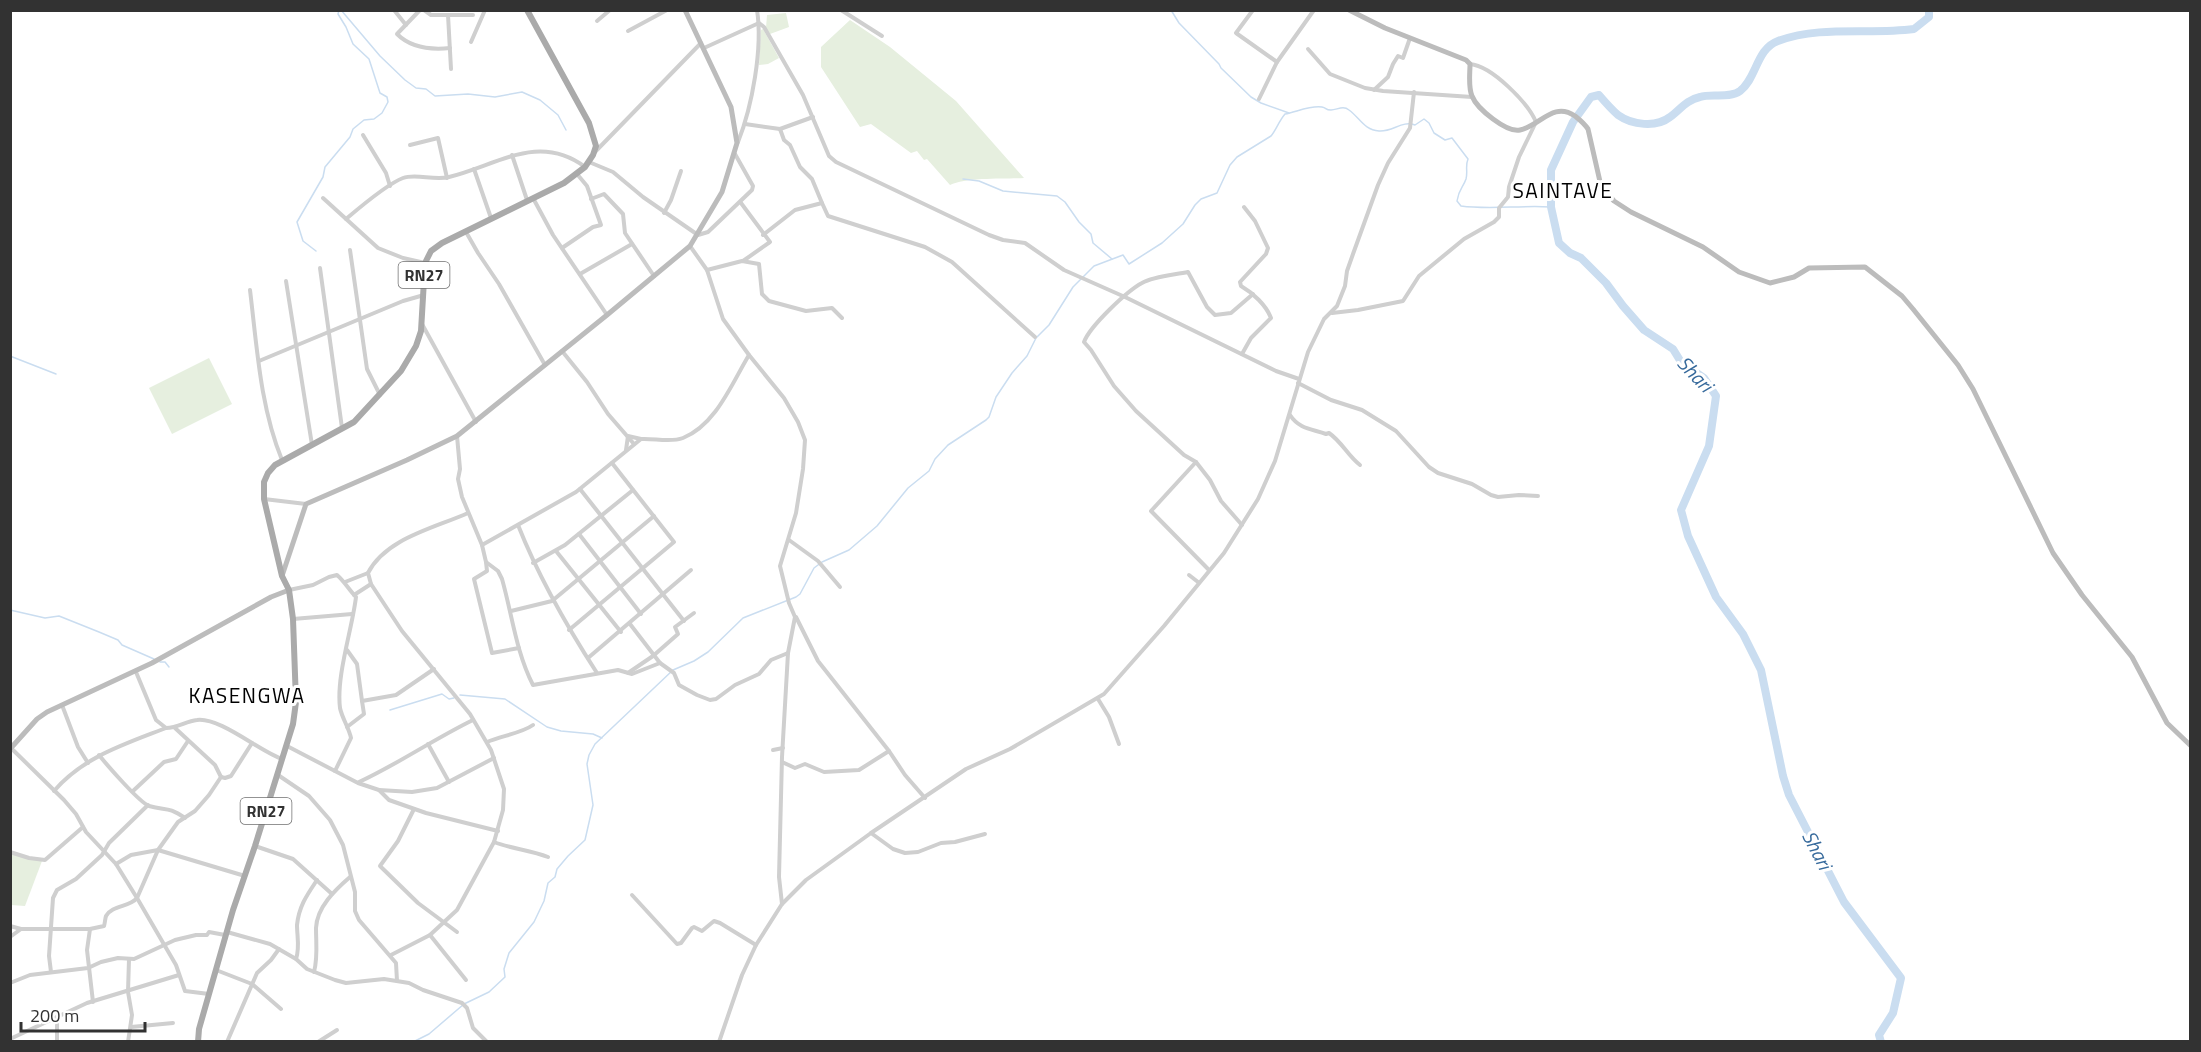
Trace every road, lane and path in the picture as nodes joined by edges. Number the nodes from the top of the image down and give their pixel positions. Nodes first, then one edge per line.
1 (394, 10) edge
2 (422, 10) edge
3 (484, 10) edge
4 (527, 10) edge
5 (610, 10) edge
6 (667, 10) edge
7 (685, 10) edge
8 (757, 10) edge
9 (771, 10) edge
10 (796, 10) edge
11 (841, 10) edge
12 (1253, 10) edge
13 (1314, 10) edge
14 (1349, 10) edge
15 (448, 15) junction
16 (473, 15) dead end
17 (597, 21) dead end
18 (759, 24) junction
19 (406, 25) junction
20 (628, 31) dead end
21 (882, 36) dead end
22 (1410, 37) junction
23 (471, 42) dead end
24 (702, 45) junction
25 (450, 48) junction
26 (1308, 49) dead end
27 (1277, 62) junction
28 (1470, 64) junction
29 (451, 69) dead end
30 (1374, 90) junction
31 (1414, 92) junction
32 (1472, 97) junction
33 (1260, 99) dead end
34 (813, 117) junction
35 (1536, 122) junction
36 (745, 124) junction
37 (780, 129) junction
38 (363, 135) dead end
39 (737, 143) junction
40 (410, 145) dead end
41 (593, 154) junction
42 (734, 154) junction
43 (512, 155) junction
44 (587, 164) junction
45 (474, 169) junction
46 (681, 171) dead end
47 (577, 174) junction
48 (447, 178) junction
49 (390, 186) junction
50 (323, 198) dead end
51 (530, 199) junction
52 (591, 199) junction
53 (741, 203) junction
54 (822, 203) junction
55 (1244, 207) dead end
56 (664, 213) junction
57 (491, 218) junction
58 (346, 219) junction
59 (466, 231) junction
60 (763, 234) junction
61 (698, 235) junction
62 (632, 244) junction
63 (690, 246) junction
64 (562, 248) junction
65 (350, 250) dead end
66 (742, 261) junction
67 (425, 263) junction
68 (320, 268) dead end
69 (707, 270) junction
70 (580, 274) junction
71 (654, 276) junction
72 (286, 281) dead end
73 (250, 290) dead end
74 (424, 294) junction
75 (1253, 294) junction
76 (1125, 297) junction
77 (1332, 313) junction
78 (607, 315) junction
79 (842, 318) dead end
80 (360, 319) junction
81 (422, 323) junction
82 (328, 332) junction
83 (1035, 337) dead end
84 (295, 345) junction
85 (562, 351) junction
86 (1242, 354) junction
87 (749, 355) junction
88 (259, 361) junction
89 (545, 365) junction
90 (1299, 381) junction
91 (380, 396) junction
92 (1289, 414) junction
93 (476, 422) junction
94 (343, 429) junction
95 (457, 436) junction
96 (628, 436) junction
97 (641, 438) junction
98 (634, 444) junction
99 (312, 445) junction
100 (626, 451) junction
101 (282, 460) junction
102 (1196, 462) junction
103 (612, 463) junction
104 (1360, 465) dead end
105 (580, 489) junction
106 (633, 490) junction
107 (1538, 496) dead end
108 (264, 499) junction
109 (306, 504) junction
110 (468, 513) junction
111 (601, 515) junction
112 (654, 516) junction
113 (518, 525) junction
114 (1242, 525) junction
115 (579, 534) junction
116 (789, 540) junction
117 (622, 543) junction
118 (482, 545) junction
119 (556, 551) junction
120 (600, 561) junction
121 (486, 562) junction
122 (533, 563) junction
123 (643, 568) junction
124 (691, 570) dead end
125 (1209, 570) junction
126 (368, 573) junction
127 (1189, 575) dead end
128 (282, 576) junction
129 (578, 579) junction
130 (345, 582) junction
131 (1198, 582) junction
132 (371, 584) junction
133 (620, 587) junction
134 (840, 587) dead end
135 (289, 590) junction
136 (354, 595) junction
137 (663, 595) junction
138 (552, 601) junction
139 (599, 605) junction
140 (511, 611) junction
141 (694, 613) dead end
142 (352, 614) junction
143 (641, 614) junction
144 (795, 616) junction
145 (292, 619) junction
146 (684, 621) junction
147 (630, 624) junction
148 (569, 630) junction
149 (621, 632) junction
150 (519, 648) junction
151 (347, 650) junction
152 (788, 653) junction
153 (653, 656) junction
154 (588, 658) junction
155 (660, 663) junction
156 (434, 669) junction
157 (136, 672) junction
158 (597, 673) junction
159 (628, 674) junction
160 (1098, 699) junction
161 (362, 701) junction
162 (62, 705) junction
163 (473, 720) junction
164 (533, 724) dead end
165 (347, 727) junction
166 (166, 728) junction
167 (175, 728) junction
168 (188, 741) junction
169 (487, 742) junction
170 (252, 743) junction
171 (428, 744) junction
172 (1119, 744) dead end
173 (288, 746) junction
174 (2190, 746) edge
175 (11, 748) edge
176 (783, 748) junction
177 (773, 750) dead end
178 (889, 752) junction
179 (99, 755) junction
180 (494, 758) junction
181 (283, 759) junction
182 (782, 762) junction
183 (88, 763) junction
184 (335, 771) junction
185 (278, 776) junction
186 (221, 777) junction
187 (449, 782) junction
188 (358, 783) junction
189 (379, 790) junction
190 (133, 791) junction
191 (54, 792) junction
192 (925, 798) junction
193 (148, 805) junction
194 (414, 809) junction
195 (185, 818) junction
196 (83, 827) junction
197 (498, 831) junction
198 (871, 833) junction
199 (985, 834) dead end
200 (494, 842) junction
201 (255, 846) junction
202 (103, 850) junction
203 (158, 850) junction
204 (10, 852) edge
205 (548, 857) dead end
206 (116, 864) junction
207 (245, 876) junction
208 (350, 877) junction
209 (317, 880) junction
210 (332, 894) junction
211 (632, 895) dead end
212 (137, 898) junction
213 (782, 904) junction
214 (444, 924) junction
215 (10, 926) edge
216 (50, 928) junction
217 (21, 929) junction
218 (90, 929) junction
219 (457, 932) dead end
220 (225, 933) junction
221 (430, 935) junction
222 (10, 937) edge
223 (164, 945) junction
224 (756, 945) junction
225 (279, 949) junction
226 (391, 955) junction
227 (129, 958) junction
228 (296, 959) junction
229 (88, 968) junction
230 (215, 969) junction
231 (51, 972) junction
232 (314, 972) junction
233 (179, 975) junction
234 (466, 980) dead end
235 (397, 981) junction
236 (10, 982) edge
237 (252, 984) junction
238 (128, 992) junction
239 (209, 994) junction
240 (93, 1002) junction
241 (281, 1009) dead end
242 (57, 1017) junction
243 (173, 1023) dead end
244 (130, 1027) junction
245 (337, 1030) dead end
246 (10, 1039) edge
247 (57, 1041) edge
248 (128, 1041) edge
249 (198, 1041) edge
250 (228, 1041) edge
251 (318, 1041) edge
252 (487, 1041) edge
253 (719, 1041) edge

1 - 19 street
2 - 15 street
2 - 19 street
3 - 23 street
4 - 41 main road
5 - 17 street
6 - 20 street
7 - 24 street
8 - 18 street
9 - 10 street
11 - 21 street
12 - 27 street
13 - 27 street
14 - 22 street
15 - 16 street
15 - 25 street
18 - 24 street
18 - 34 street
18 - 36 street
19 - 25 street
22 - 28 street
22 - 30 street
24 - 39 street
24 - 41 street
25 - 29 street
26 - 30 street
27 - 33 street
28 - 32 street
28 - 35 street
30 - 31 street
31 - 32 street
31 - 77 street
32 - 35 street
34 - 37 street
34 - 76 street
35 - 77 street
35 - 174 street
36 - 37 street
36 - 39 street
37 - 54 street
38 - 49 street
39 - 42 street
40 - 48 street
41 - 44 main road, RN27
42 - 53 street
42 - 61 street
43 - 44 street
43 - 45 street
43 - 51 street
44 - 47 main road, RN27
44 - 56 street
45 - 48 street
45 - 57 street
46 - 56 street
47 - 51 main road, RN27
47 - 52 street
48 - 49 street
49 - 58 street
50 - 58 street
51 - 57 main road, RN27
51 - 64 street
52 - 62 street
52 - 64 street
53 - 60 street
53 - 61 street
54 - 60 street
54 - 83 street
55 - 75 street
56 - 61 street
57 - 59 main road, RN27
58 - 67 street
59 - 67 main road, RN27
59 - 89 street
60 - 66 street
61 - 63 street
62 - 70 street
62 - 71 street
63 - 69 street
63 - 71 street
64 - 70 street
65 - 80 street
66 - 69 street
66 - 79 street
67 - 74 main road, RN27
68 - 82 street
69 - 87 street
70 - 78 street
71 - 78 street
72 - 84 street
73 - 88 street
74 - 80 street
74 - 81 main road, RN27
75 - 76 street
75 - 86 street
76 - 86 street
76 - 102 street
77 - 90 street
78 - 85 street
80 - 82 street
80 - 91 street
81 - 91 main road, RN27
81 - 93 street
82 - 84 street
82 - 94 street
84 - 88 street
84 - 99 street
85 - 89 street
85 - 96 street
86 - 90 street
87 - 97 street
87 - 116 street
88 - 101 street
89 - 93 street
90 - 92 street
90 - 107 street
91 - 94 main road, RN27
92 - 104 street
92 - 114 street
93 - 95 street
94 - 99 main road, RN27
95 - 109 street
95 - 110 street
96 - 97 street
96 - 98 street
96 - 100 street
97 - 98 street
98 - 100 street
99 - 101 main road, RN27
100 - 103 street
101 - 108 main road, RN27
102 - 114 street
102 - 125 street
103 - 105 street
103 - 106 street
105 - 111 street
105 - 113 street
106 - 111 street
106 - 112 street
108 - 109 street
108 - 128 main road, RN27
109 - 128 street
110 - 118 street
110 - 126 street
111 - 115 street
111 - 117 street
112 - 117 street
112 - 123 street
113 - 118 street
113 - 122 street
114 - 125 street
115 - 119 street
115 - 120 street
116 - 134 street
116 - 144 street
117 - 120 street
117 - 123 street
118 - 121 street
119 - 122 street
119 - 129 street
120 - 129 street
120 - 133 street
121 - 140 street
121 - 150 street
122 - 138 street
123 - 133 street
123 - 137 street
124 - 137 street
125 - 131 street
126 - 130 street
126 - 132 street
127 - 131 street
128 - 135 main road, RN27
129 - 138 street
129 - 139 street
130 - 135 street
130 - 136 street
131 - 160 street
132 - 136 street
132 - 156 street
133 - 139 street
133 - 143 street
135 - 145 main road, RN27
135 - 157 street
136 - 142 street
137 - 143 street
137 - 146 street
138 - 140 street
138 - 148 street
139 - 148 street
139 - 149 street
140 - 150 street
141 - 146 street
142 - 145 street
142 - 151 street
143 - 147 street
144 - 152 street
144 - 178 street
145 - 173 main road, RN27
146 - 153 street
147 - 149 street
147 - 153 street
148 - 154 street
149 - 154 street
150 - 158 street
151 - 161 street
151 - 165 street
152 - 155 street
152 - 176 street
153 - 155 street
153 - 159 street
154 - 158 street
155 - 159 street
156 - 161 street
156 - 163 street
157 - 162 street
157 - 166 street
158 - 159 street
160 - 172 street
160 - 192 street
161 - 165 street
162 - 175 street
162 - 183 street
163 - 169 street
163 - 171 street
164 - 169 street
165 - 184 street
166 - 167 street
166 - 179 street
167 - 168 street
167 - 170 street
168 - 186 street
168 - 190 street
169 - 180 street
170 - 181 street
170 - 186 street
171 - 187 street
171 - 188 street
173 - 181 main road, RN27
173 - 184 street
175 - 191 street
176 - 177 street
176 - 182 street
178 - 182 street
178 - 192 street
179 - 183 street
179 - 190 street
180 - 187 street
180 - 197 street
181 - 185 main road, RN27
182 - 213 street
183 - 191 street
184 - 188 street
185 - 201 main road, RN27
185 - 208 street
186 - 195 street
187 - 189 street
188 - 189 street
189 - 194 street
190 - 193 street
191 - 196 street
192 - 198 street
193 - 195 street
193 - 202 street
194 - 197 street
194 - 214 street
195 - 203 street
196 - 202 street
196 - 204 street
197 - 200 street
198 - 199 street
198 - 213 street
200 - 205 street
200 - 214 street
201 - 207 main road, RN27
201 - 209 street
202 - 206 street
202 - 216 street
203 - 206 street
203 - 207 street
203 - 212 street
206 - 212 street
207 - 220 main road, RN27
208 - 210 street
208 - 226 street
209 - 210 street
209 - 228 street
210 - 232 street
211 - 224 street
212 - 218 street
212 - 223 street
213 - 224 street
214 - 219 street
214 - 221 street
215 - 217 street
216 - 217 street
216 - 218 street
216 - 231 street
217 - 222 street
218 - 229 street
220 - 223 street
220 - 225 street
220 - 230 main road, RN27
221 - 226 street
221 - 234 street
223 - 227 street
223 - 233 street
224 - 253 street
225 - 228 street
225 - 237 street
226 - 235 street
227 - 229 street
227 - 238 street
228 - 232 street
229 - 231 street
229 - 240 street
230 - 237 street
230 - 239 main road, RN27
231 - 236 street
232 - 235 street
233 - 238 street
233 - 239 street
235 - 252 street
237 - 241 street
237 - 250 street
238 - 240 street
238 - 244 street
239 - 249 main road, RN27
240 - 242 street
242 - 246 street
242 - 247 street
243 - 244 street
244 - 248 street
245 - 251 street

